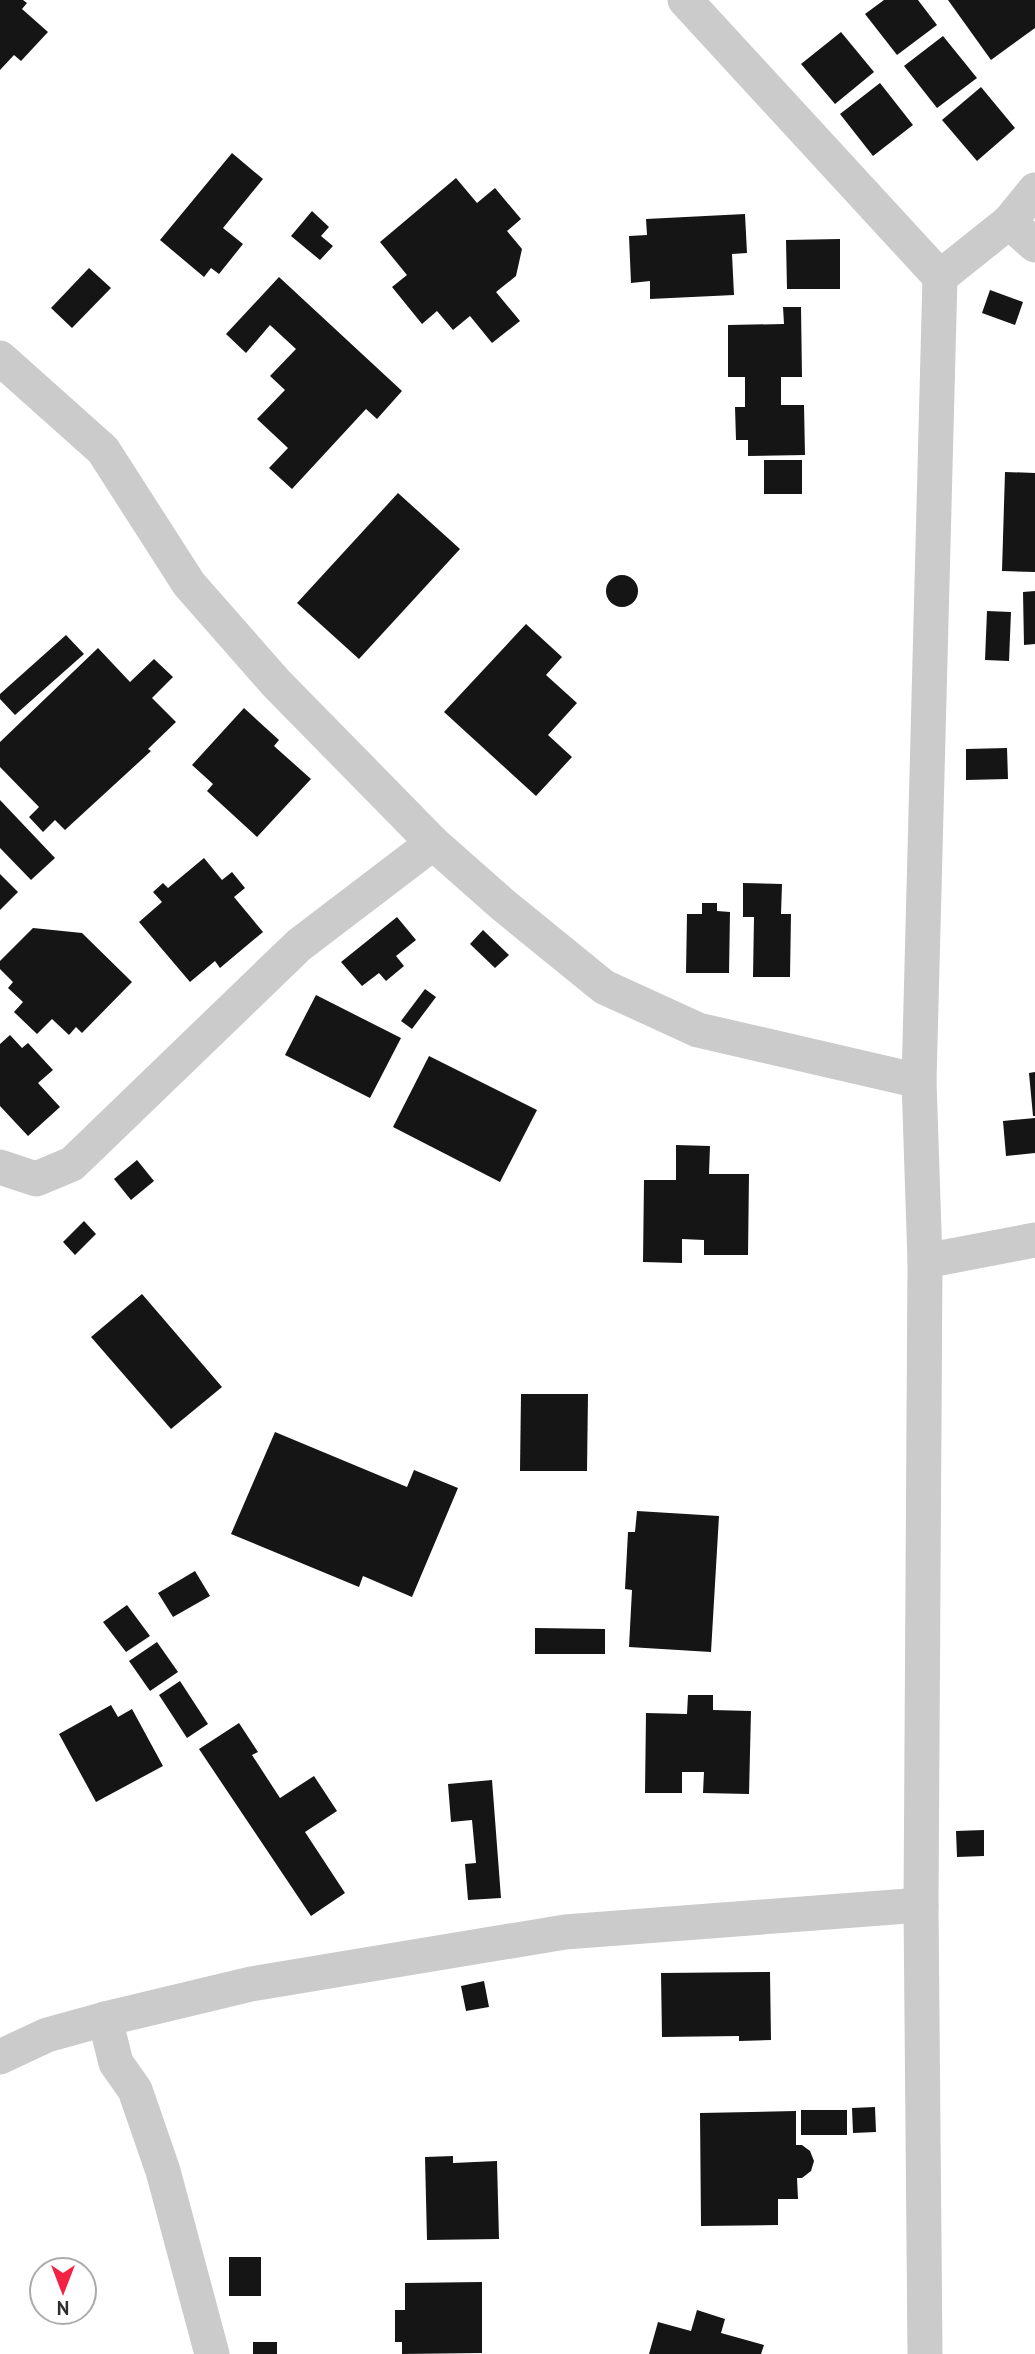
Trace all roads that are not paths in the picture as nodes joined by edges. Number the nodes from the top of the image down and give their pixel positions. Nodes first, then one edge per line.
1 (685, 0) edge
2 (1035, 190) edge
3 (1009, 222) junction
4 (1035, 245) edge
5 (940, 277) junction
6 (0, 358) edge
7 (433, 843) junction
8 (919, 1081) junction
9 (0, 1167) edge
10 (1035, 1240) edge
11 (925, 1261) junction
12 (921, 1905) junction
13 (105, 2019) junction
14 (0, 2057) edge
15 (212, 2354) edge
16 (925, 2354) edge

1 - 5 street
2 - 3 street
3 - 4 street
3 - 5 street
5 - 8 street
6 - 7 street
7 - 8 street
7 - 9 street
8 - 11 street
10 - 11 street
11 - 12 street
12 - 13 street
12 - 16 street
13 - 14 street
13 - 15 street

